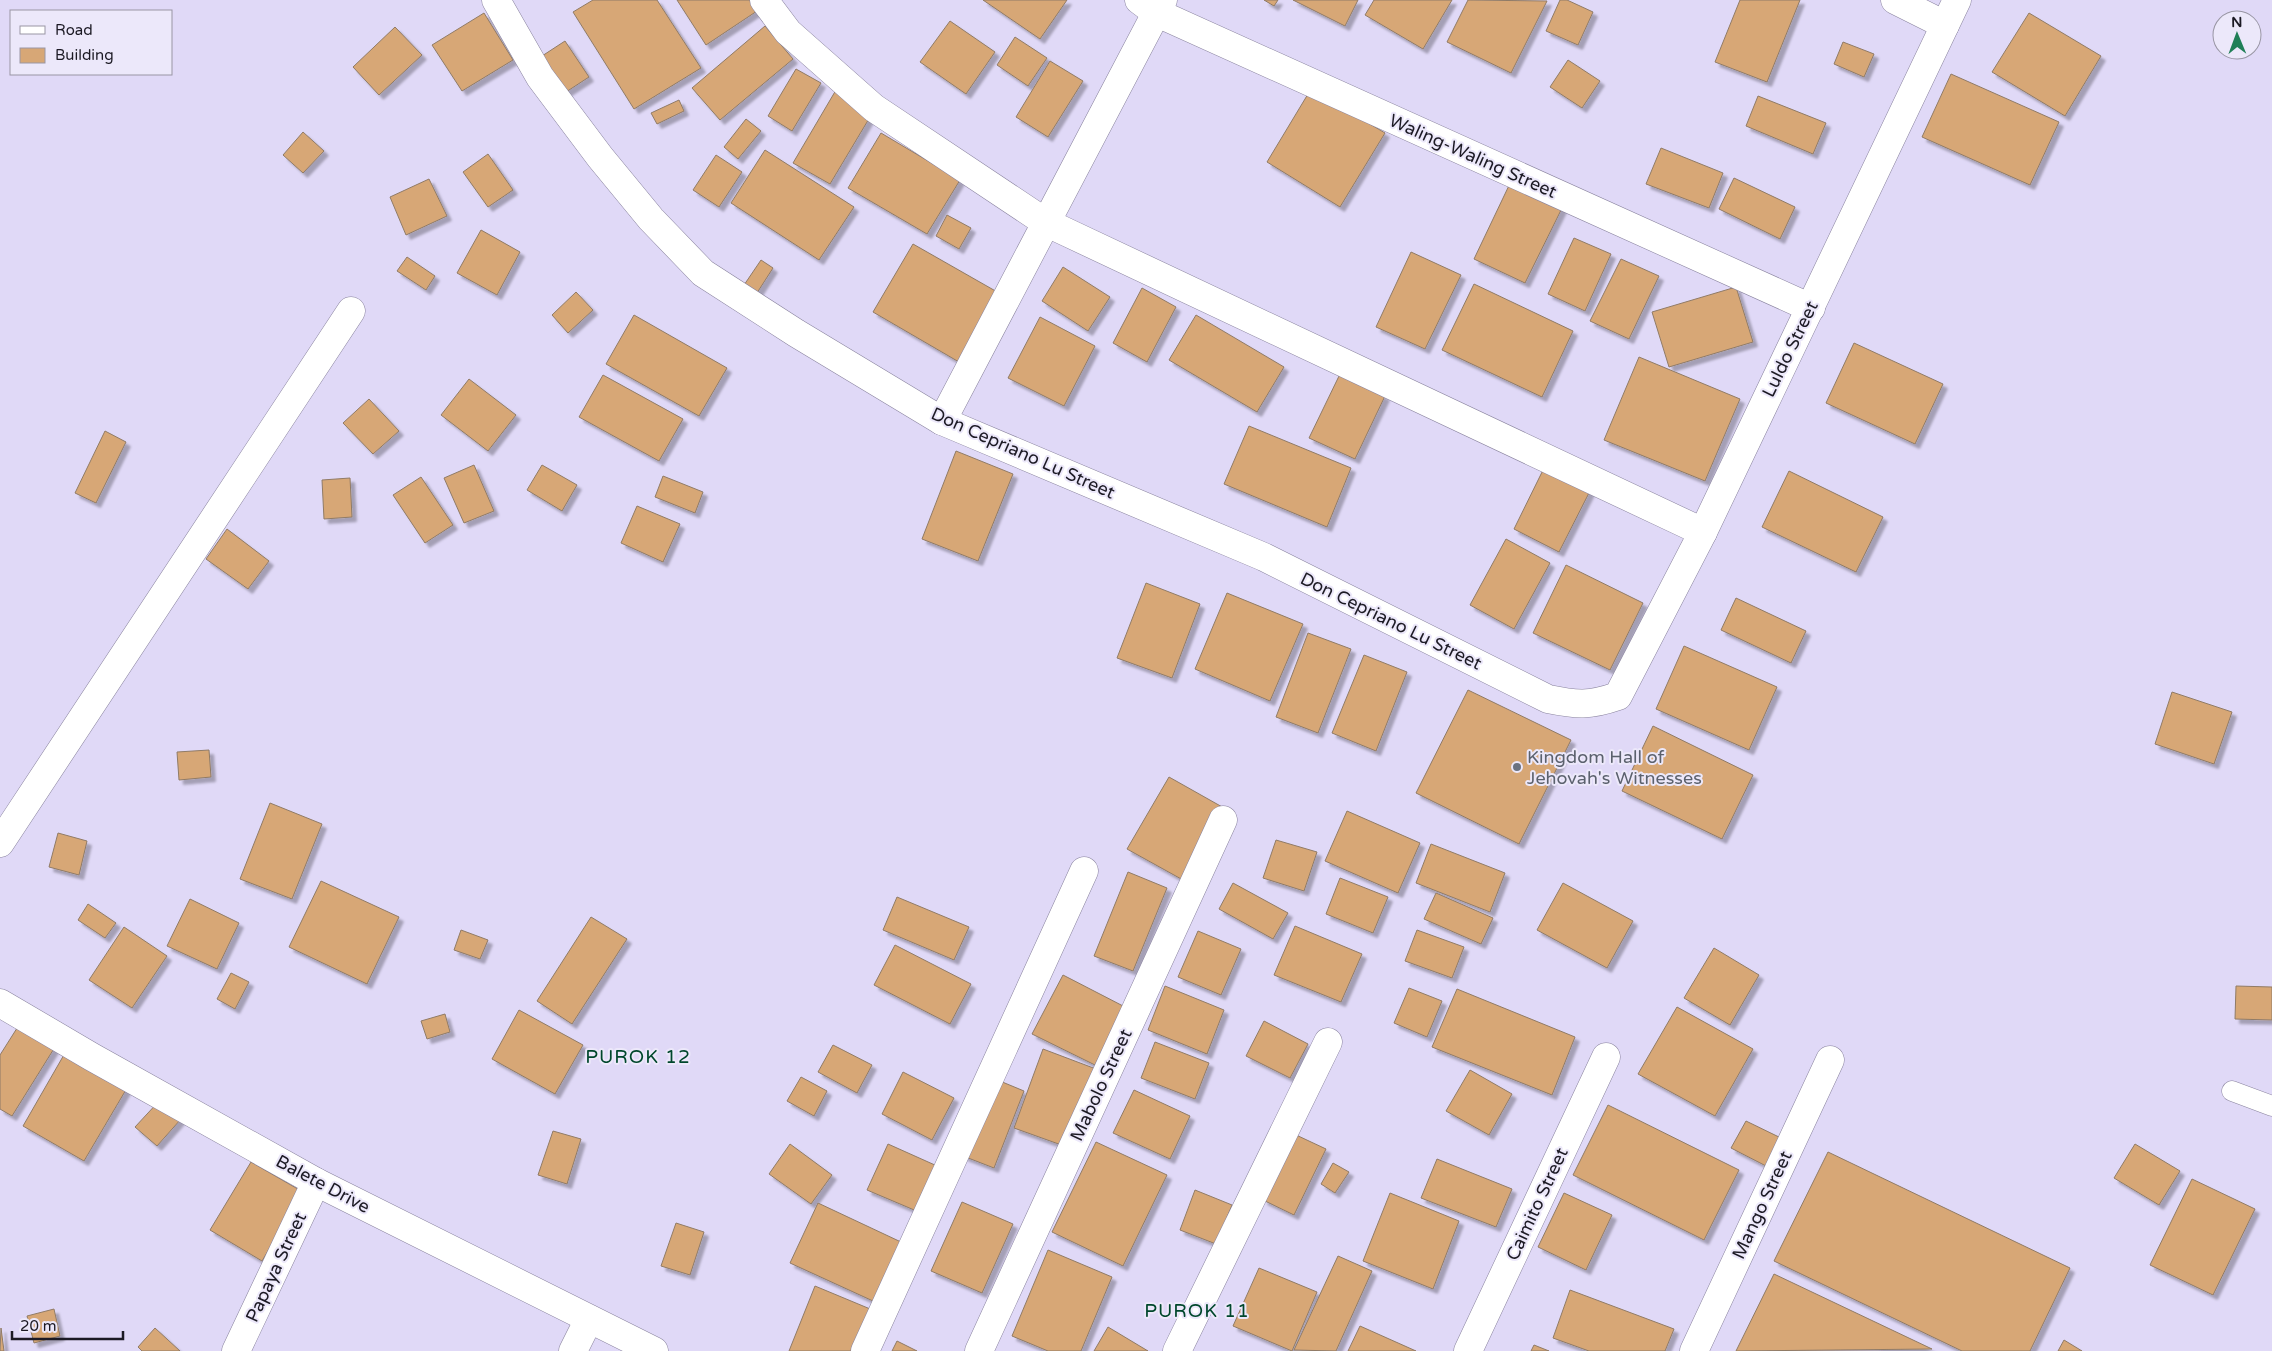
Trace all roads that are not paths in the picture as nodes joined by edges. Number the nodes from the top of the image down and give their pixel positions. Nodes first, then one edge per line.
1 (496, 0) edge
2 (764, 0) edge
3 (1895, 0) edge
4 (1957, 0) edge
5 (1152, 4) edge
6 (1945, 25) junction
7 (1045, 222) junction
8 (1810, 308) junction
9 (351, 311) dead end
10 (942, 421) junction
11 (1703, 532) junction
12 (1618, 696) joint
13 (1223, 820) dead end
14 (0, 843) edge
15 (1084, 871) dead end
16 (0, 1003) edge
17 (1328, 1042) dead end
18 (1606, 1057) dead end
19 (1830, 1060) dead end
20 (2232, 1091) dead end
21 (2272, 1106) edge
22 (316, 1182) junction
23 (589, 1319) junction
24 (236, 1351) edge
25 (573, 1351) edge
26 (654, 1351) edge
27 (865, 1351) edge
28 (979, 1351) edge
29 (1177, 1351) edge
30 (1468, 1351) edge
31 (1694, 1351) edge

1 - 10 street, Don Cepriano Lu Street
2 - 7 street
3 - 6 street
4 - 6 street, Luldo Street
5 - 7 street
5 - 8 street, Waling-Waling Street
6 - 8 street, Luldo Street
7 - 10 street
7 - 11 street
8 - 11 street, Luldo Street
9 - 14 street
10 - 12 street, Don Cepriano Lu Street
11 - 12 street, Luldo Street
13 - 28 street, Mabolo Street
15 - 27 street
16 - 22 street, Balete Drive
17 - 29 street
18 - 30 street, Caimito Street
19 - 31 street, Mango Street
20 - 21 lane
22 - 23 street, Balete Drive
22 - 24 street, Papaya Street
23 - 25 street
23 - 26 street, Balete Drive

